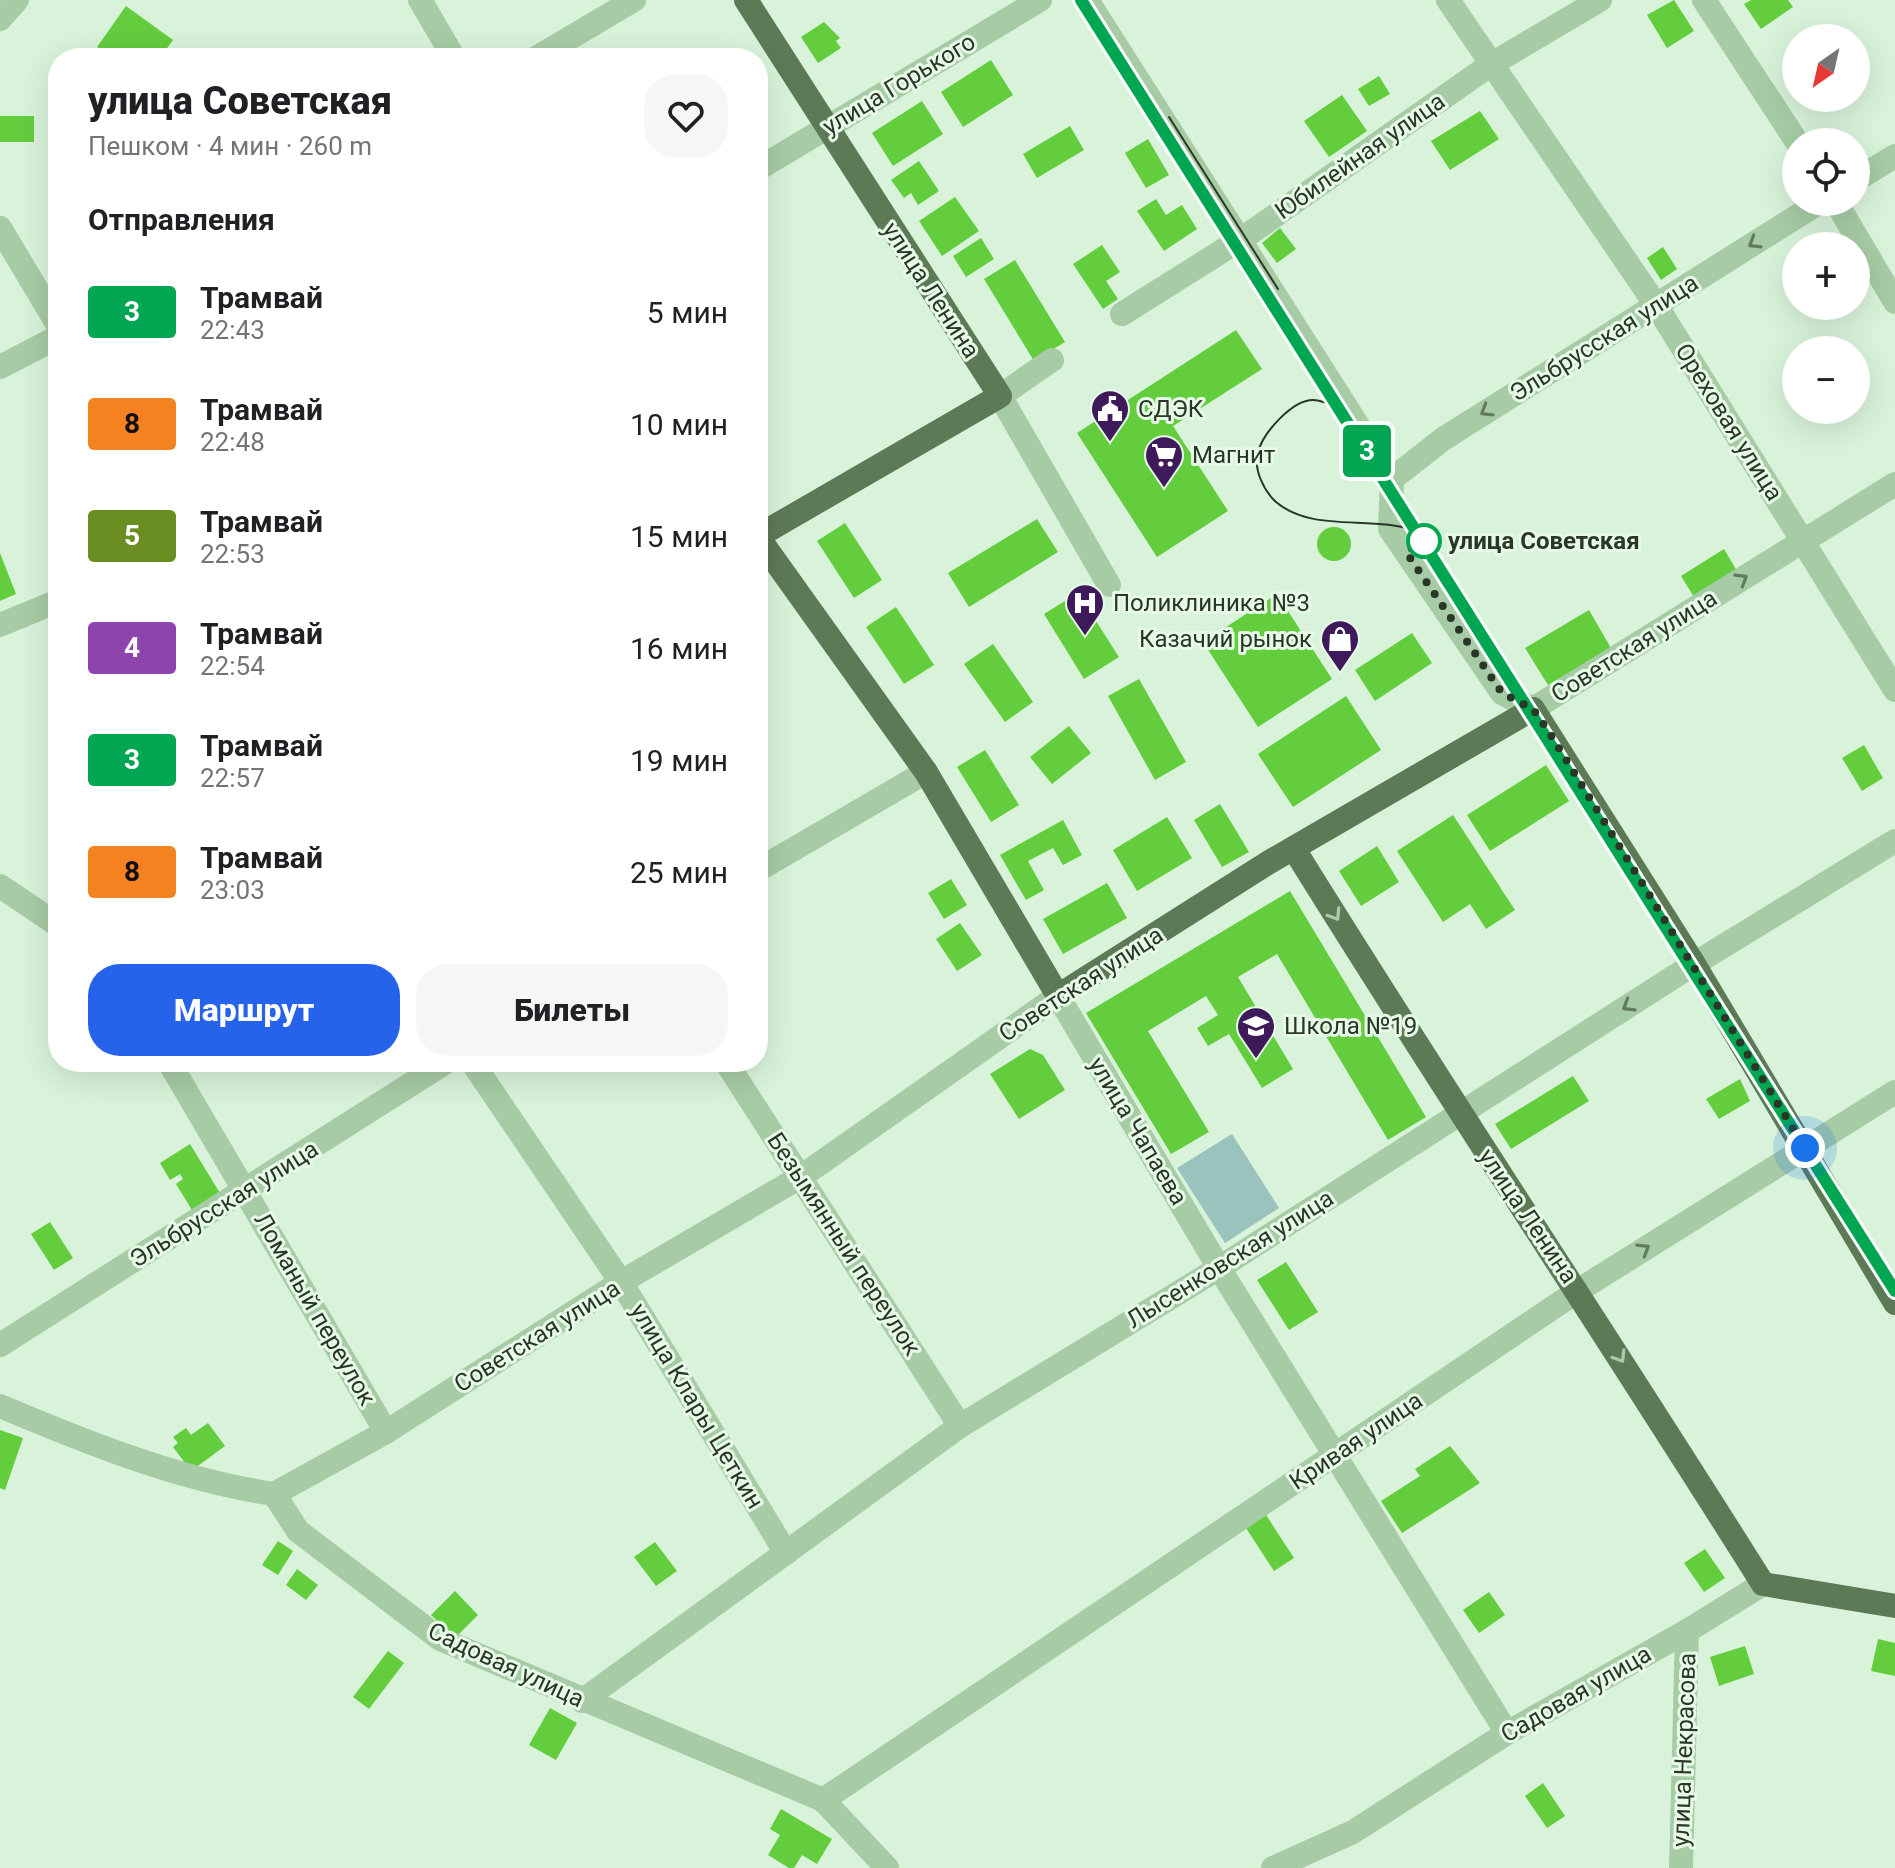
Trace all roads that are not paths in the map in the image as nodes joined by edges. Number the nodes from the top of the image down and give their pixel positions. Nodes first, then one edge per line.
1 (17, 0) edge
2 (420, 0) edge
3 (634, 0) edge
4 (746, 0) edge
5 (1040, 0) edge
6 (1087, 0) edge
7 (1448, 0) edge
8 (1600, 0) edge
9 (1704, 0) edge
10 (0, 19) edge
11 (448, 48) edge
12 (553, 48) edge
13 (1490, 65) junction
14 (826, 127) junction
15 (1788, 128) edge
16 (1895, 156) edge
17 (768, 163) edge
18 (1870, 171) edge
19 (1798, 216) edge
20 (1844, 216) edge
21 (0, 228) edge
22 (1240, 239) junction
23 (1895, 302) edge
24 (1656, 305) junction
25 (48, 308) edge
26 (1122, 314) dead end
27 (48, 342) edge
28 (1052, 360) dead end
29 (0, 367) edge
30 (1000, 396) junction
31 (1392, 479) junction
32 (1895, 484) edge
33 (768, 530) edge
34 (1804, 541) junction
35 (768, 550) edge
36 (1109, 585) dead end
37 (48, 605) edge
38 (0, 625) edge
39 (1895, 690) edge
40 (1533, 709) junction
41 (926, 772) junction
42 (1895, 841) edge
43 (1294, 849) junction
44 (768, 864) edge
45 (0, 886) edge
46 (48, 918) edge
47 (1694, 964) junction
48 (1058, 996) junction
49 (175, 1072) edge
50 (430, 1072) edge
51 (479, 1072) edge
52 (733, 1072) edge
53 (1895, 1092) edge
54 (1458, 1113) junction
55 (1805, 1148) junction
56 (802, 1176) junction
57 (245, 1191) junction
58 (1219, 1268) junction
59 (621, 1282) junction
60 (1579, 1290) junction
61 (1895, 1303) edge
62 (0, 1345) edge
63 (0, 1406) edge
64 (960, 1426) junction
65 (386, 1432) junction
66 (1336, 1454) junction
67 (274, 1494) junction
68 (786, 1553) junction
69 (1763, 1584) junction
70 (1895, 1606) edge
71 (1687, 1631) junction
72 (582, 1701) junction
73 (1507, 1733) junction
74 (823, 1800) junction
75 (887, 1868) edge
76 (1273, 1868) edge
77 (1681, 1868) edge

1 - 10 street
2 - 11 street
3 - 12 street
4 - 14 main road, улица Ленина
5 - 14 street, улица Горького
6 - 22 street
7 - 13 street, Ореховая улица
8 - 13 street, Юбилейная улица
9 - 15 street
13 - 22 street, Юбилейная улица
13 - 24 street, Ореховая улица
14 - 17 street, улица Горького
14 - 30 main road, улица Ленина
16 - 18 street
19 -> 24 street, Эльбрусская улица
20 - 23 street
21 - 25 street
22 - 26 street, Юбилейная улица
22 - 31 street
24 -> 31 street, Эльбрусская улица
24 - 34 street, Ореховая улица
27 - 29 street
28 - 30 street
30 - 33 main road
30 - 36 street, улица Ленина
31 - 40 street
32 - 34 street, Советская улица
34 - 39 street, Ореховая улица
40 -> 34 street, Советская улица
35 - 41 main road, улица Чапаева
37 - 38 street
40 - 43 main road, Советская улица
40 - 47 main road
41 - 44 street
41 - 48 main road, улица Чапаева
42 - 47 street, Лысенковская улица
43 - 48 main road, Советская улица
43 -> 54 main road, улица Ленина
45 - 46 street
47 -> 54 street, Лысенковская улица
47 - 55 main road
48 - 56 street, Советская улица
48 - 58 street, улица Чапаева
49 - 57 street, Ломаный переулок
50 - 57 street, Эльбрусская улица
51 - 59 street, улица Клары Цеткин
52 - 56 street, Безымянный переулок
53 - 55 street, Кривая улица
54 - 58 street, Лысенковская улица
54 - 60 main road, улица Ленина
60 -> 55 street, Кривая улица
55 - 61 main road
56 - 59 street, Советская улица
56 - 64 street, Безымянный переулок
57 - 62 street, Эльбрусская улица
57 - 65 street, Ломаный переулок
58 - 64 street, Лысенковская улица
58 - 66 street, улица Чапаева
59 - 65 street, Советская улица
59 - 68 street, улица Клары Цеткин
60 - 66 street, Кривая улица
60 -> 69 main road, улица Ленина
63 - 67 street
64 - 68 street, Лысенковская улица
65 - 67 street, Советская улица
66 - 73 street, улица Чапаева
66 - 74 street, Кривая улица
67 - 72 street, Садовая улица
68 - 72 street, Лысенковская улица
69 - 70 main road
69 - 71 street, Садовая улица
71 - 73 street, Садовая улица
71 - 77 street, улица Некрасова
72 - 74 street, Садовая улица
73 - 76 street, Садовая улица
74 - 75 street, Садовая улица

